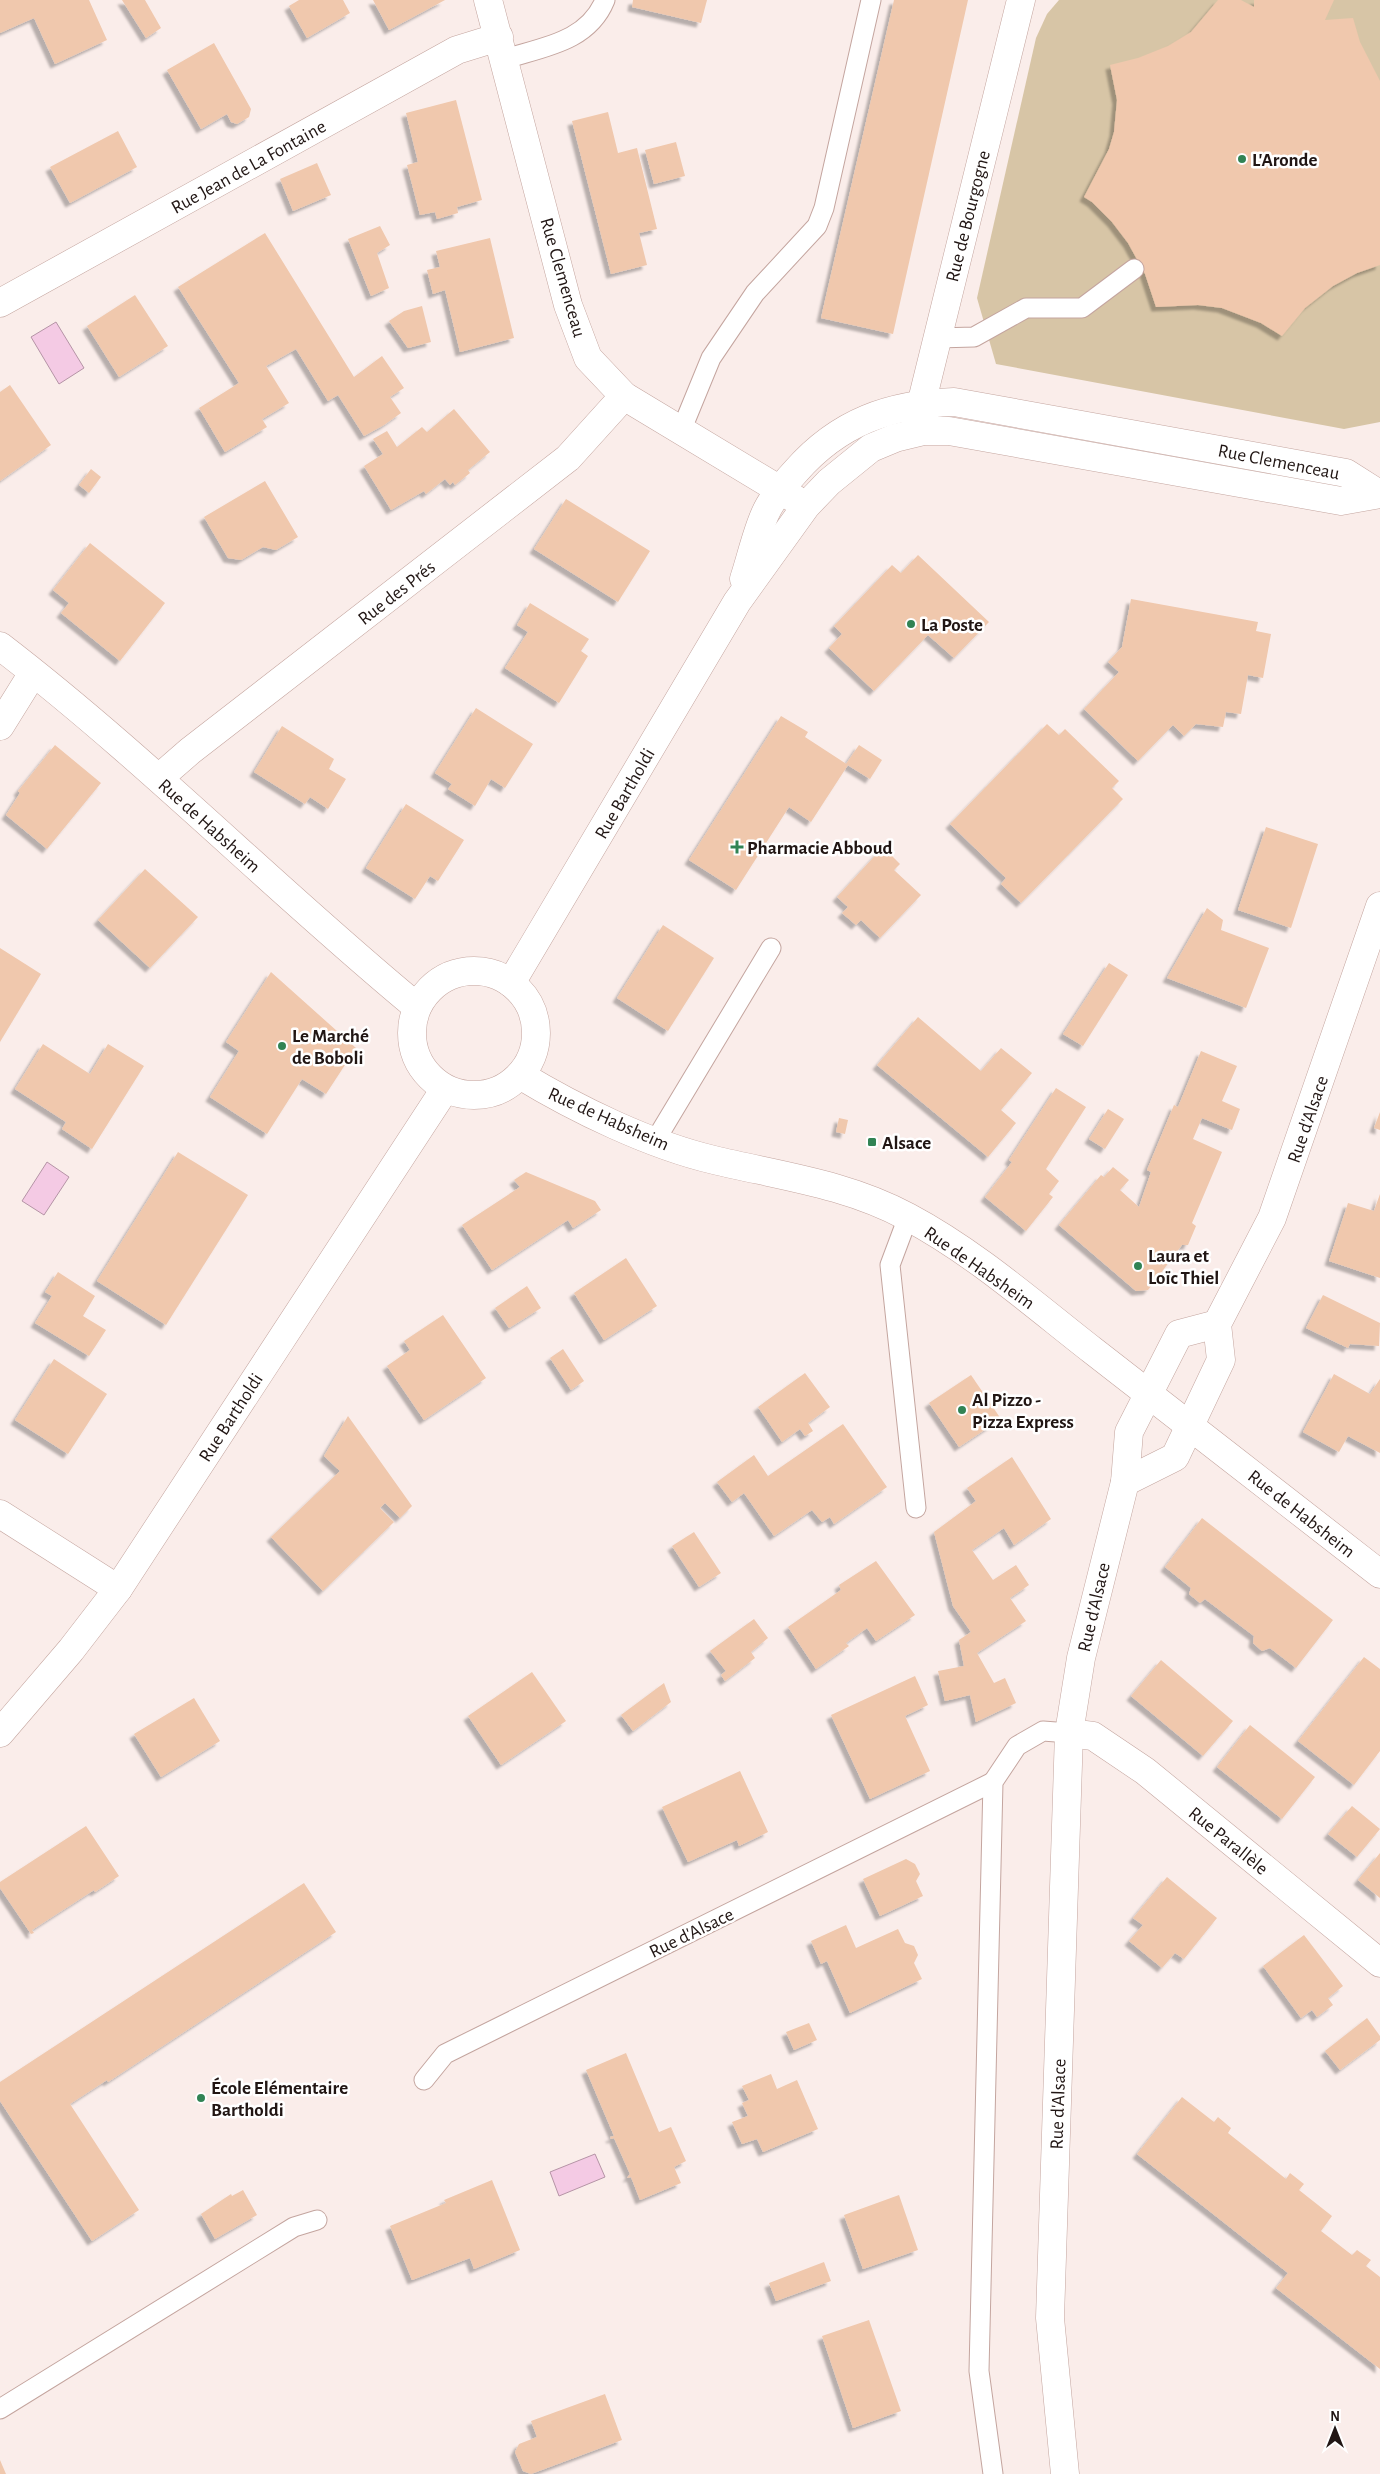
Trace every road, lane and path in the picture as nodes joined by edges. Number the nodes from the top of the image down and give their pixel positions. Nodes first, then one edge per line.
1 (488, 0) edge
2 (605, 0) edge
3 (871, 0) edge
4 (1021, 0) edge
5 (502, 48) junction
6 (1134, 269) dead end
7 (0, 303) edge
8 (937, 338) junction
9 (624, 396) junction
10 (921, 403) junction
11 (681, 431) junction
12 (914, 433) junction
13 (779, 490) junction
14 (1380, 495) edge
15 (806, 506) junction
16 (736, 602) junction
17 (0, 646) edge
18 (33, 673) junction
19 (0, 726) edge
20 (159, 778) junction
21 (1380, 906) edge
22 (771, 948) dead end
23 (511, 983) junction
24 (417, 1007) junction
25 (520, 1075) junction
26 (445, 1089) junction
27 (656, 1141) junction
28 (908, 1217) junction
29 (1218, 1324) junction
30 (1148, 1394) junction
31 (1190, 1424) junction
32 (1125, 1482) junction
33 (916, 1508) dead end
34 (0, 1514) edge
35 (1380, 1574) edge
36 (118, 1589) junction
37 (0, 1733) edge
38 (1069, 1733) junction
39 (993, 1782) junction
40 (1380, 1963) edge
41 (424, 2080) dead end
42 (318, 2220) dead end
43 (0, 2409) edge
44 (993, 2474) edge
45 (1065, 2474) edge

1 - 5 street, Rue Clemenceau
2 - 5 lane
3 - 11 lane
4 - 8 street, Rue de Bourgogne
5 - 7 street, Rue Jean de La Fontaine
5 - 9 street, Rue Clemenceau
6 - 8 lane
8 - 10 street, Rue de Bourgogne
9 - 11 street, Rue Clemenceau
9 - 20 street, Rue des Prés
10 - 12 street, Rue de Bourgogne
10 - 13 street, Rue Clemenceau
10 - 14 street, Rue Clemenceau
11 - 13 street, Rue Clemenceau
12 - 14 street, Rue Clemenceau
12 - 15 street, Rue Clemenceau
13 - 15 street, Rue Clemenceau
13 - 16 street, Rue Bartholdi
15 - 16 street, Rue Bartholdi
16 - 23 street, Rue Bartholdi
17 - 18 street, Rue de Habsheim
18 - 19 street
18 - 20 street, Rue de Habsheim
20 - 24 street, Rue de Habsheim
21 - 29 street, Rue d'Alsace
22 - 27 lane
23 - 24 street
23 - 25 street
24 - 26 street
25 - 26 street
25 - 27 street, Rue de Habsheim
26 - 36 street, Rue Bartholdi
27 - 28 street, Rue de Habsheim
28 - 30 street, Rue de Habsheim
28 - 33 lane
29 - 30 street, Rue d'Alsace
29 - 31 street
30 - 31 street, Rue de Habsheim
30 - 32 street, Rue d'Alsace
31 - 32 street
31 - 35 street, Rue de Habsheim
32 - 38 street, Rue d'Alsace
34 - 36 street
36 - 37 street, Rue Bartholdi
38 - 39 lane, Rue d'Alsace
38 - 40 street, Rue Parallèle
38 - 45 street, Rue d'Alsace
39 - 41 lane, Rue d'Alsace
39 - 44 lane
42 - 43 lane

